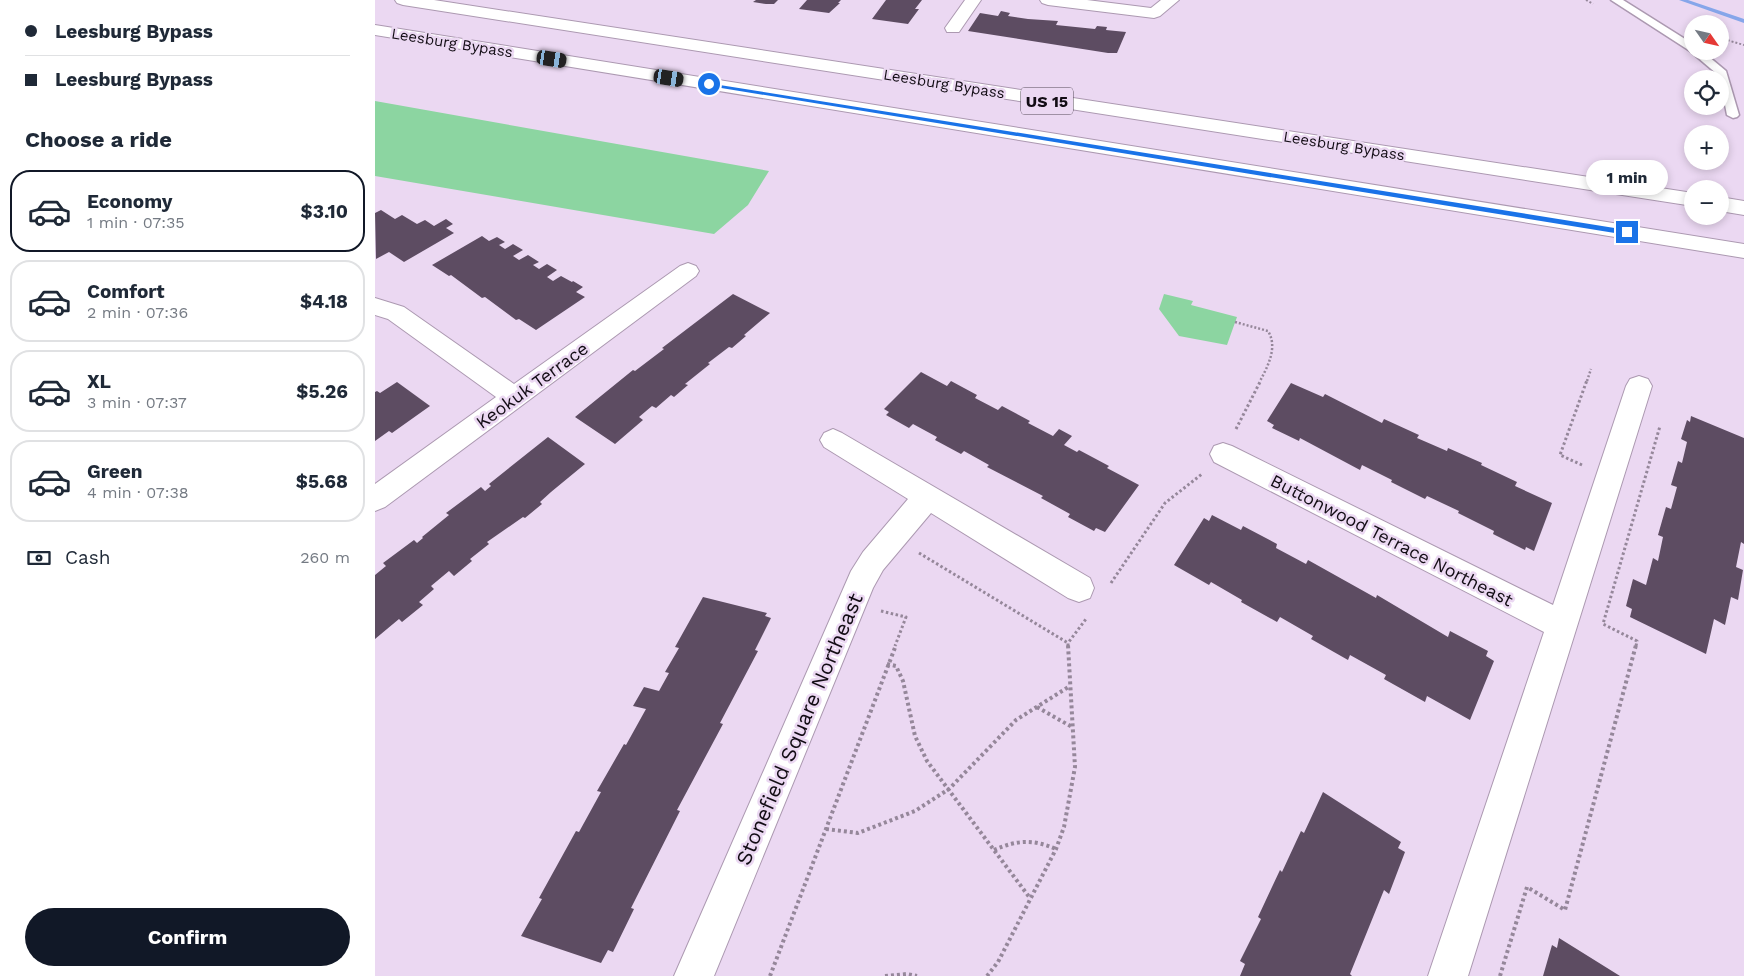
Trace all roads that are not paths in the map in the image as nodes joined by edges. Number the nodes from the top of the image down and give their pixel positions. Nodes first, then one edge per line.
1 (403, 0) edge
2 (973, 0) edge
3 (1048, 0) edge
4 (1171, 0) edge
5 (1616, 0) edge
6 (953, 28) dead end
7 (375, 30) edge
8 (1684, 44) edge
9 (1707, 60) edge
10 (1733, 115) dead end
11 (1684, 199) edge
12 (1729, 206) edge
13 (1744, 208) edge
14 (1744, 251) edge
15 (688, 271) dead end
16 (375, 306) edge
17 (1639, 386) dead end
18 (514, 397) junction
19 (833, 440) dead end
20 (1224, 454) road end
21 (927, 496) junction
22 (375, 499) edge
23 (1079, 588) dead end
24 (1561, 625) junction
25 (693, 976) edge
26 (1448, 976) edge

1 - 11 main road, Leesburg Bypass / US 15
2 - 6 main road
3 - 4 main road
5 - 8 lane
7 - 14 main road, Leesburg Bypass / US 15
9 - 10 lane
12 - 13 main road
15 - 18 main road, Keokuk Terrace
16 - 18 main road
17 - 24 main road
18 - 22 main road, Keokuk Terrace
19 - 21 main road
20 - 24 main road, Buttonwood Terrace Northeast
21 - 23 main road
21 - 25 main road, Stonefield Square Northeast
24 - 26 main road

